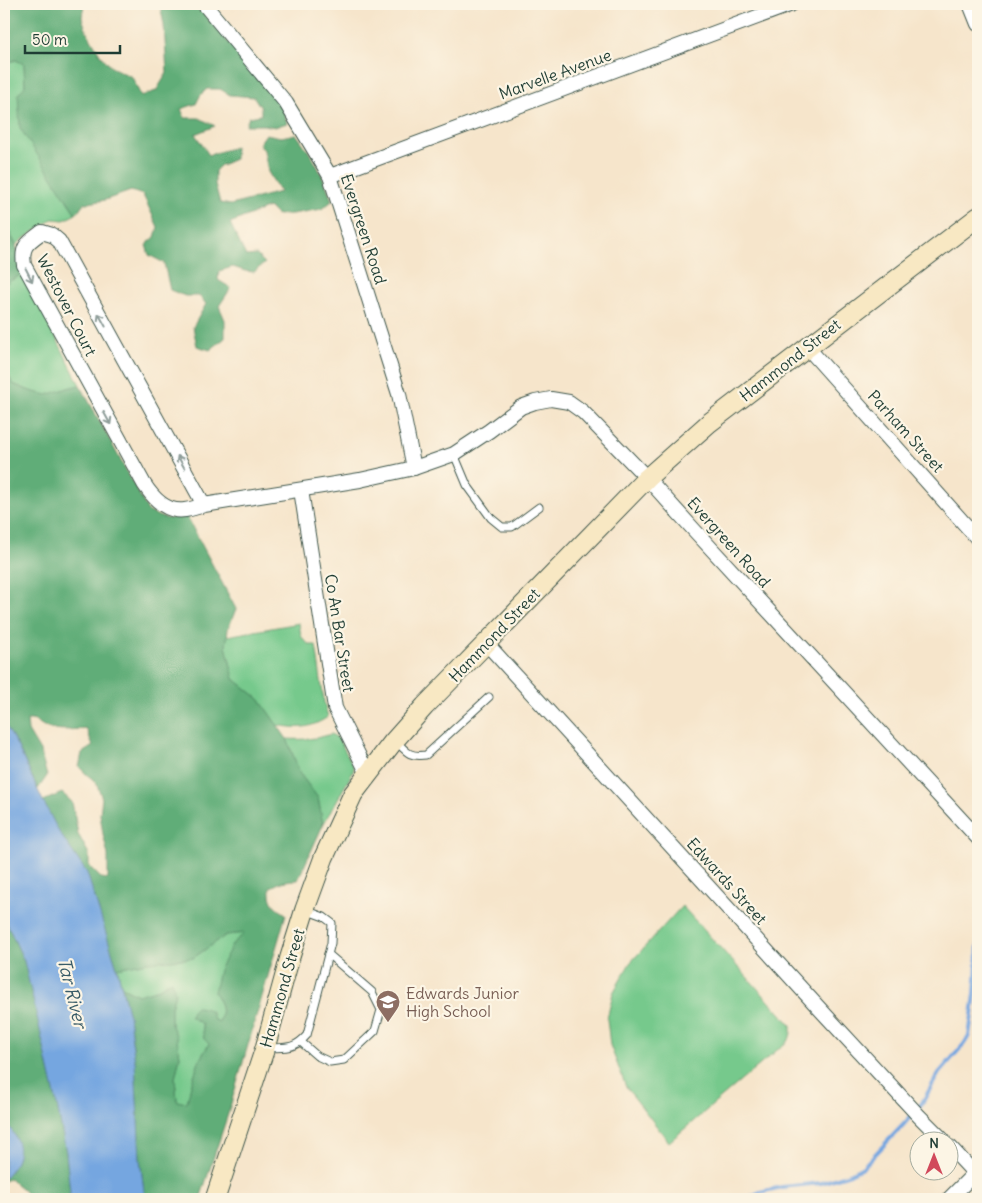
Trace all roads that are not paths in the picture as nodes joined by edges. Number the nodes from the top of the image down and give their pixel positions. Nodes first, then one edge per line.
1 (204, 4) edge
2 (792, 4) edge
3 (970, 4) edge
4 (978, 24) edge
5 (330, 176) junction
6 (978, 217) edge
7 (807, 347) junction
8 (454, 454) junction
9 (414, 468) junction
10 (647, 478) junction
11 (301, 490) junction
12 (204, 505) junction
13 (539, 507) dead end
14 (978, 538) edge
15 (486, 643) junction
16 (489, 697) dead end
17 (395, 739) junction
18 (368, 774) junction
19 (978, 838) edge
20 (305, 909) junction
21 (328, 954) junction
22 (300, 1042) junction
23 (265, 1048) junction
24 (933, 1130) edge
25 (960, 1157) edge
26 (977, 1173) edge
27 (215, 1199) edge
28 (949, 1199) edge

1 - 5 street, Evergreen Road
2 - 5 street, Marvelle Avenue
3 - 4 street
5 - 9 street, Evergreen Road
6 - 7 street, Hammond Street
7 - 10 street, Hammond Street
7 - 14 street, Parham Street
8 - 9 street, Evergreen Road
8 - 10 street, Evergreen Road
8 - 13 lane
9 - 11 street, Evergreen Road
10 - 15 street, Hammond Street
10 - 19 street, Evergreen Road
11 - 12 street, Evergreen Road
11 - 18 street, Co An Bar Street
12 -> 12 street, Westover Court
15 - 17 street, Hammond Street
15 - 24 street, Edwards Street
16 - 17 lane
17 - 18 street, Hammond Street
18 - 20 street, Hammond Street
20 - 21 lane
20 - 23 street, Hammond Street
21 - 22 lane
21 - 22 lane
22 - 23 lane
23 - 27 street, Hammond Street
25 - 26 street
26 - 28 street

